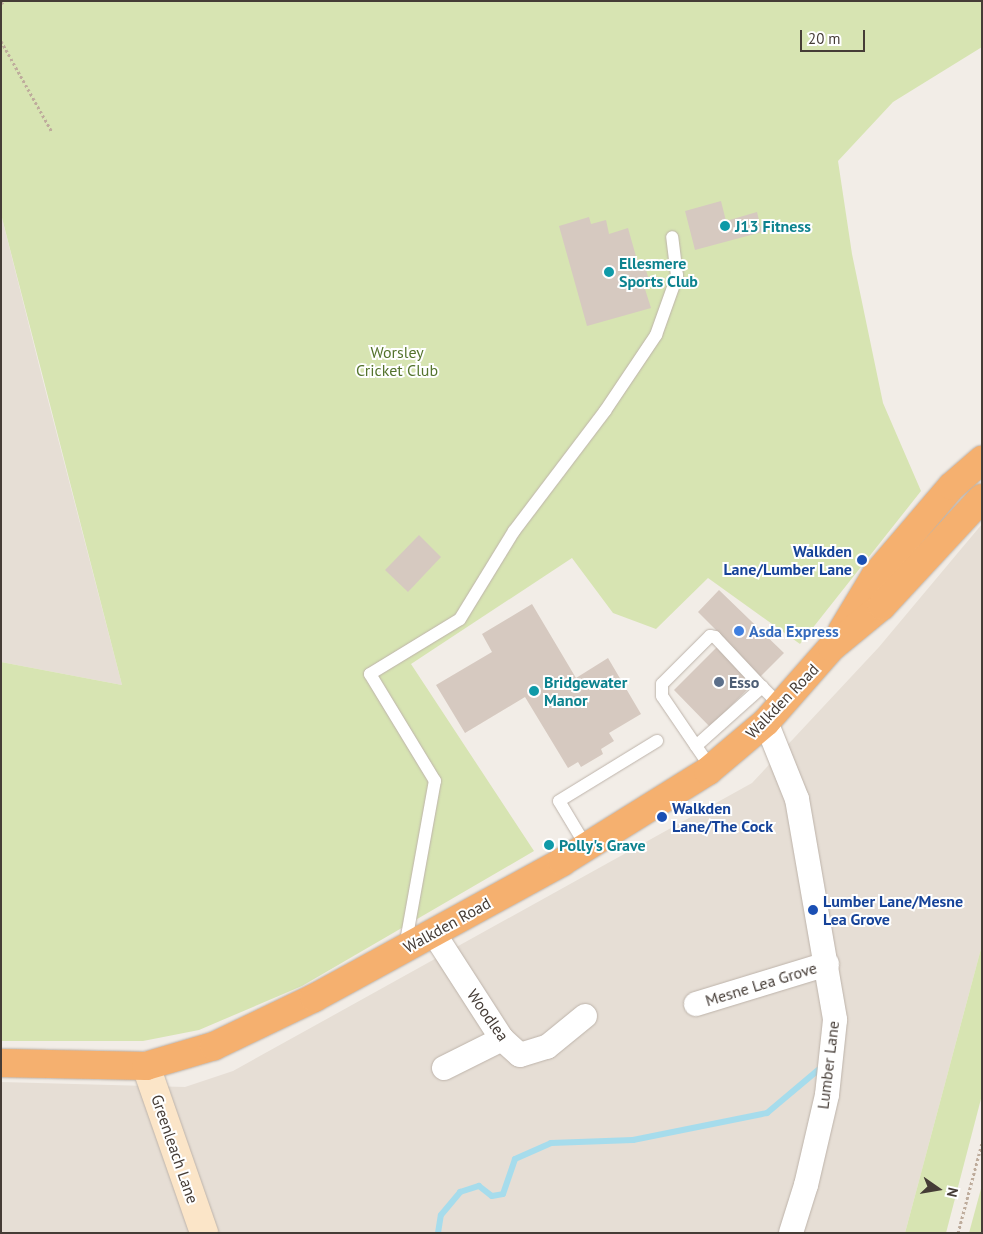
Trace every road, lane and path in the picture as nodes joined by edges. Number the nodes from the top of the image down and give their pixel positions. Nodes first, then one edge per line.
1 (6, 1) edge
2 (1, 3) edge
3 (1, 41) edge
4 (52, 132) dead end
5 (672, 237) dead end
6 (982, 460) edge
7 (982, 498) edge
8 (832, 647) junction
9 (769, 705) junction
10 (658, 741) dead end
11 (696, 746) junction
12 (711, 768) junction
13 (586, 846) junction
14 (433, 932) junction
15 (405, 947) junction
16 (827, 964) junction
17 (696, 1004) dead end
18 (585, 1016) dead end
19 (502, 1039) junction
20 (1, 1063) edge
21 (146, 1066) junction
22 (444, 1068) dead end
23 (982, 1143) edge
24 (204, 1233) edge
25 (791, 1233) edge
26 (958, 1233) edge

1 - 2 path
3 - 4 path
5 - 15 lane
6 - 8 highway, Walkden Road
7 - 8 highway, Walkden Road
8 - 9 highway, Walkden Road
9 - 11 lane
9 - 11 lane
9 - 12 highway, Walkden Road
9 - 16 street, Lumber Lane
10 - 13 lane
11 - 12 lane
12 - 13 highway, Walkden Road
13 - 14 highway, Walkden Road
14 - 15 highway, Walkden Road
14 - 19 street, Woodlea
15 - 21 highway, Walkden Road
16 - 17 street, Mesne Lea Grove
16 - 25 street, Lumber Lane
18 - 19 street, Woodlea
19 - 22 street
20 - 21 highway, Walkden Road
21 - 24 street, Greenleach Lane
23 - 26 path

